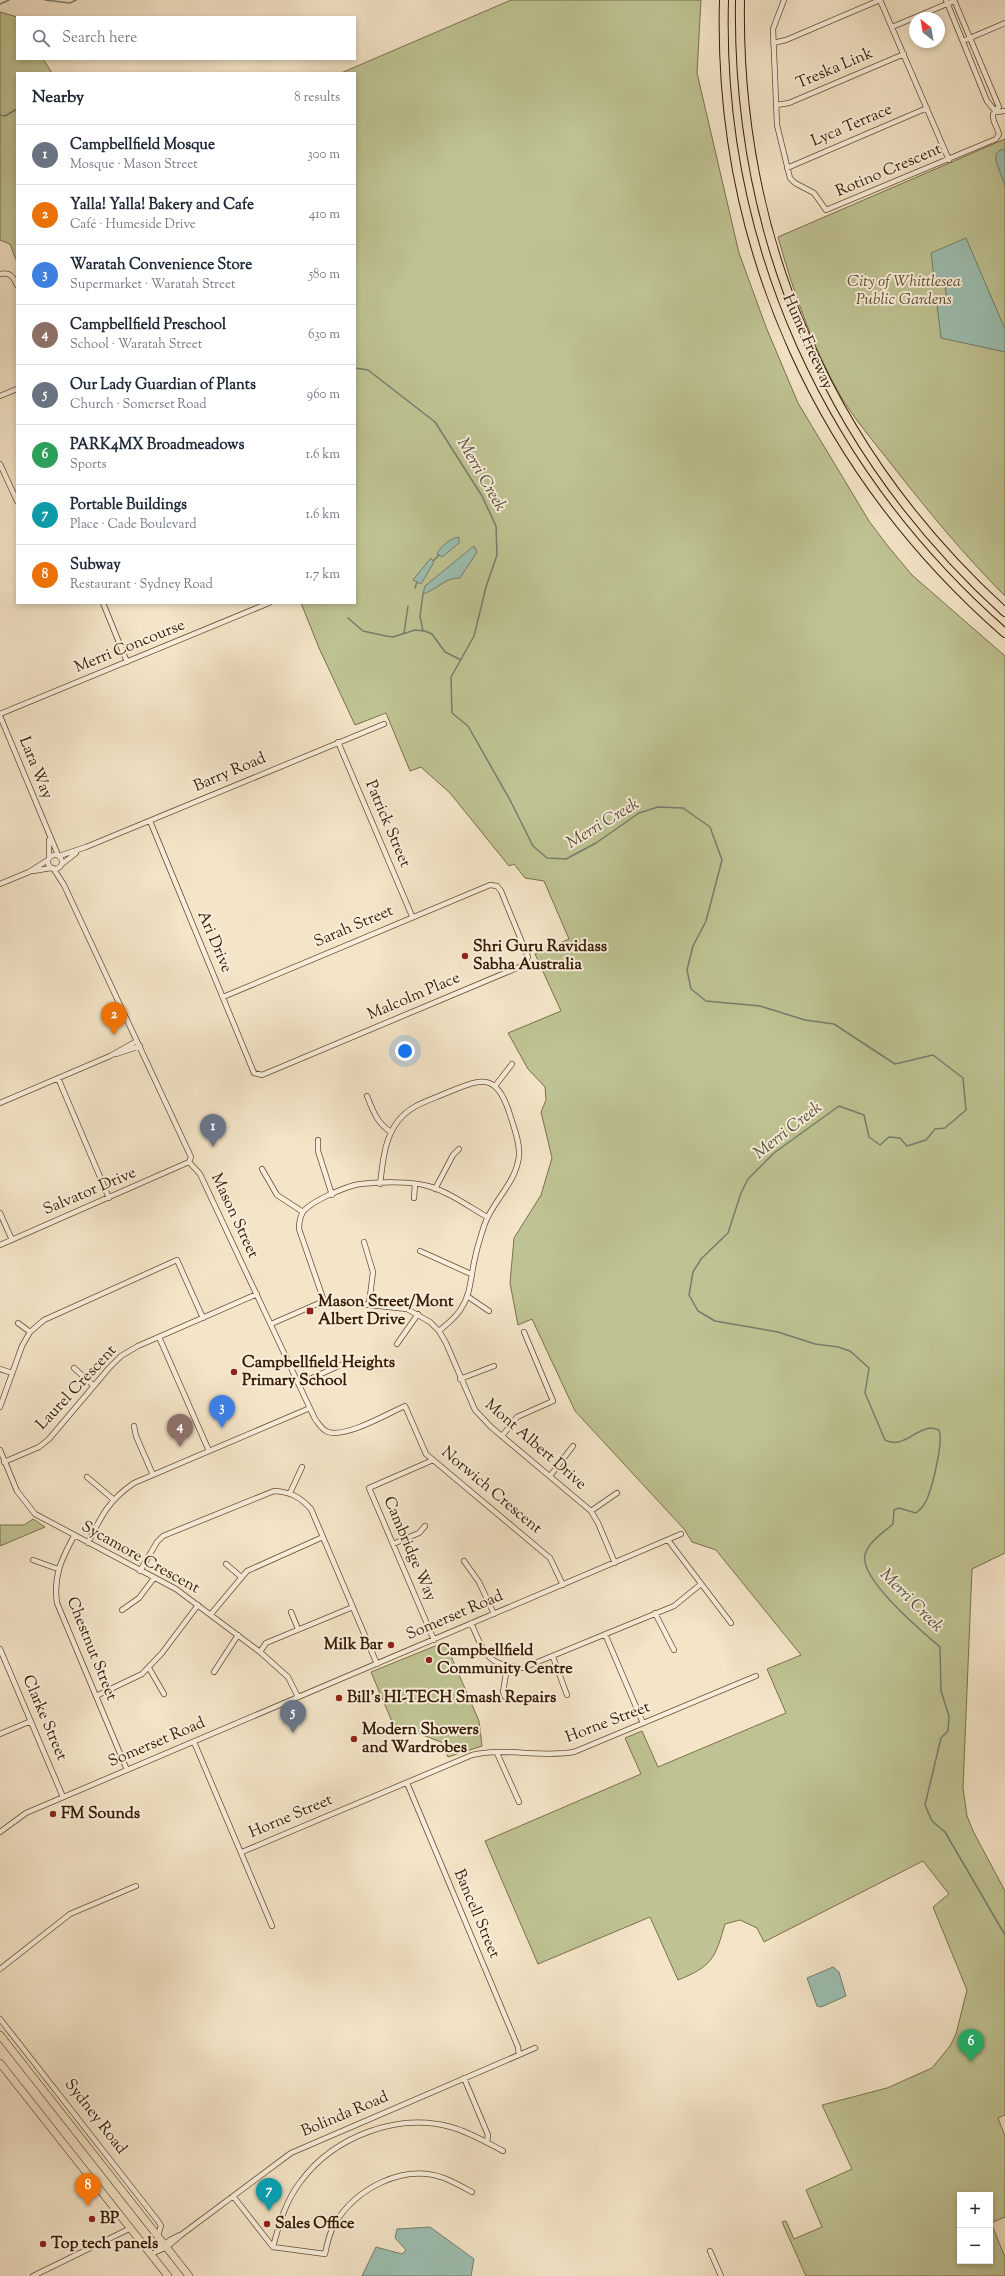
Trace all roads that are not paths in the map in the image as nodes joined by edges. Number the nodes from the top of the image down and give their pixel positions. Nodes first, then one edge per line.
1 (724, 0) edge
2 (740, 0) edge
3 (784, 0) edge
4 (880, 0) edge
5 (954, 0) edge
6 (947, 2) edge
7 (1005, 23) edge
8 (892, 27) junction
9 (970, 38) junction
10 (963, 41) junction
11 (773, 43) junction
12 (904, 54) junction
13 (776, 105) junction
14 (999, 107) junction
15 (927, 108) junction
16 (1005, 110) edge
17 (996, 112) junction
18 (949, 160) junction
19 (787, 168) junction
20 (0, 274) edge
21 (16, 282) edge
22 (16, 389) edge
23 (0, 396) edge
24 (0, 464) edge
25 (16, 499) edge
26 (103, 604) edge
27 (267, 604) edge
28 (1005, 612) edge
29 (1005, 633) edge
30 (127, 662) junction
31 (0, 715) edge
32 (384, 724) dead end
33 (338, 742) junction
34 (150, 821) junction
35 (47, 830) junction
36 (86, 847) junction
37 (58, 856) junction
38 (49, 859) junction
39 (61, 865) junction
40 (52, 868) junction
41 (29, 872) junction
42 (0, 884) edge
43 (64, 885) junction
44 (497, 886) joint
45 (412, 916) junction
46 (223, 997) junction
47 (137, 1041) junction
48 (140, 1046) junction
49 (110, 1056) junction
50 (512, 1064) dead end
51 (254, 1073) joint
52 (58, 1078) junction
53 (496, 1086) junction
54 (367, 1096) dead end
55 (0, 1103) edge
56 (391, 1132) junction
57 (318, 1140) dead end
58 (459, 1149) dead end
59 (190, 1162) junction
60 (262, 1169) dead end
61 (380, 1184) junction
62 (415, 1184) junction
63 (435, 1189) junction
64 (332, 1195) junction
65 (109, 1198) junction
66 (414, 1198) dead end
67 (303, 1212) junction
68 (0, 1213) edge
69 (487, 1217) junction
70 (12, 1240) junction
71 (364, 1242) dead end
72 (0, 1245) edge
73 (420, 1251) dead end
74 (471, 1274) junction
75 (257, 1294) junction
76 (467, 1296) junction
77 (324, 1302) junction
78 (369, 1304) junction
79 (489, 1311) dead end
80 (418, 1314) junction
81 (203, 1318) junction
82 (18, 1323) dead end
83 (271, 1324) junction
84 (439, 1331) junction
85 (30, 1332) junction
86 (524, 1332) dead end
87 (159, 1337) junction
88 (397, 1344) dead end
89 (345, 1363) dead end
90 (494, 1366) dead end
91 (74, 1368) dead end
92 (0, 1370) edge
93 (12, 1373) junction
94 (460, 1379) junction
95 (299, 1384) junction
96 (94, 1386) junction
97 (0, 1407) edge
98 (310, 1408) junction
99 (134, 1426) dead end
100 (502, 1436) junction
101 (573, 1446) dead end
102 (0, 1450) edge
103 (209, 1451) junction
104 (433, 1460) junction
105 (4, 1462) junction
106 (302, 1467) dead end
107 (153, 1475) junction
108 (550, 1476) junction
109 (86, 1477) dead end
110 (290, 1493) junction
111 (617, 1493) dead end
112 (113, 1499) junction
113 (591, 1511) junction
114 (425, 1526) dead end
115 (681, 1534) dead end
116 (74, 1536) junction
117 (323, 1537) junction
118 (668, 1540) junction
119 (88, 1543) junction
120 (393, 1544) junction
121 (33, 1560) dead end
122 (464, 1561) dead end
123 (615, 1563) junction
124 (226, 1564) dead end
125 (58, 1569) junction
126 (140, 1571) junction
127 (240, 1576) junction
128 (154, 1578) junction
129 (701, 1584) junction
130 (563, 1585) junction
131 (198, 1606) junction
132 (353, 1607) junction
133 (122, 1610) dead end
134 (291, 1612) dead end
135 (655, 1613) junction
136 (211, 1614) junction
137 (494, 1614) junction
138 (471, 1623) junction
139 (731, 1623) dead end
140 (298, 1630) junction
141 (605, 1634) junction
142 (238, 1635) junction
143 (434, 1640) junction
144 (0, 1649) edge
145 (674, 1650) dead end
146 (260, 1652) junction
147 (553, 1657) junction
148 (377, 1664) junction
149 (507, 1667) junction
150 (149, 1668) junction
151 (214, 1672) dead end
152 (756, 1676) dead end
153 (164, 1694) dead end
154 (567, 1695) dead end
155 (96, 1696) junction
156 (505, 1696) dead end
157 (298, 1697) junction
158 (31, 1721) junction
159 (644, 1724) junction
160 (0, 1734) edge
161 (194, 1742) junction
162 (497, 1753) junction
163 (127, 1770) junction
164 (407, 1783) junction
165 (63, 1797) junction
166 (519, 1802) dead end
167 (0, 1832) edge
168 (242, 1852) junction
169 (136, 1886) dead end
170 (272, 1926) dead end
171 (0, 1969) edge
172 (0, 2019) edge
173 (0, 2035) edge
174 (535, 2048) dead end
175 (519, 2055) junction
176 (0, 2063) edge
177 (464, 2078) junction
178 (72, 2109) junction
179 (64, 2115) junction
180 (487, 2142) junction
181 (503, 2151) dead end
182 (472, 2192) dead end
183 (233, 2196) junction
184 (131, 2228) junction
185 (158, 2235) junction
186 (166, 2245) junction
187 (273, 2247) junction
188 (710, 2250) dead end
189 (151, 2254) junction
190 (33, 2276) edge
191 (168, 2276) edge
192 (189, 2276) edge
193 (721, 2276) edge

1 - 29 highway, Hume Freeway
2 - 28 highway, Hume Freeway
3 - 11 street, Rotino Crescent
4 - 8 street
4 - 11 street
5 - 6 street
5 - 9 street
6 - 8 street
6 - 10 street
7 - 9 street
8 - 12 street
9 - 10 street
9 - 14 street
10 - 17 street
11 - 13 street, Rotino Crescent
12 - 13 street, Treska Link
12 - 15 street
13 - 19 street, Rotino Crescent
14 - 16 street
14 - 17 street
15 - 18 street
15 - 19 street, Lyca Terrace
16 - 17 street
17 - 18 street, Rotino Crescent
18 - 19 street, Rotino Crescent
20 - 21 street
22 - 23 street
24 - 25 street
26 - 30 street
27 - 30 street, Merri Concourse
30 - 31 street, Merri Concourse
31 - 35 street, Lara Way
32 - 33 street, Barry Road
33 - 34 street, Barry Road
33 - 45 street, Patrick Street
34 - 36 street, Barry Road
34 - 46 street, Ari Drive
35 - 37 street
35 - 38 street
36 - 37 street, Barry Road
36 - 39 street, Barry Road
37 - 38 street, Barry Road
37 - 39 street, Mason Street
38 - 40 street, Mason Street
38 - 41 street
39 - 40 street
39 - 43 street, Mason Street
40 - 41 street
40 - 43 street, Mason Street
41 - 42 street
43 - 47 street, Mason Street
44 - 45 street, Sarah Street
44 - 51 street, Malcolm Place
45 - 46 street, Sarah Street
46 - 51 street, Ari Drive
47 - 48 street, Mason Street
47 - 49 street
48 - 49 street
48 - 59 street, Mason Street
49 - 52 street
50 - 53 street
52 - 55 street
52 - 65 street
53 - 56 street
53 - 69 street
54 - 56 street
56 - 61 street
57 - 64 street
58 - 63 street
59 - 65 street, Salvator Drive
59 - 75 street, Mason Street
60 - 67 street
61 - 62 street
61 - 64 street
62 - 63 street
62 - 66 street
63 - 69 street
64 - 67 street
65 - 70 street, Salvator Drive
67 - 77 street
68 - 70 street
69 - 74 street
70 - 72 street, Salvator Drive
71 - 78 street
73 - 74 street
74 - 76 street
75 - 81 street, Laurel Crescent
75 - 83 street, Mason Street
76 - 79 street
76 - 84 street
77 - 78 street, Mont Albert Drive
77 - 83 street, Mont Albert Drive
78 - 80 street, Mont Albert Drive
80 - 84 street, Mont Albert Drive
80 - 88 street
81 - 85 street
81 - 87 street, Laurel Crescent
82 - 85 street
83 - 95 street, Mason Street
84 - 94 street, Mont Albert Drive
85 - 93 street
86 - 100 street
87 - 96 street, Laurel Crescent
87 - 103 street
89 - 95 street
90 - 94 street
91 - 96 street
92 - 93 street
93 - 97 street
94 - 100 street, Mont Albert Drive
95 - 98 street, Mason Street
96 - 105 street, Laurel Crescent
98 - 103 street
98 - 104 street, Norwich Crescent
99 - 107 street
100 - 108 street, Mont Albert Drive
101 - 108 street
102 - 105 street, Sycamore Crescent
103 - 107 street
104 - 120 street, Cambridge Way
104 - 130 street, Norwich Crescent
105 - 116 street, Sycamore Crescent
106 - 110 street
107 - 112 street
108 - 113 street, Mont Albert Drive
109 - 112 street
110 - 117 street
110 - 126 street
111 - 113 street
112 - 119 street
113 - 123 street, Mont Albert Drive
114 - 120 street
115 - 118 street, Somerset Road
116 - 119 street, Sycamore Crescent
116 - 125 street, Chestnut Street
117 - 127 street
117 - 132 street
118 - 123 street, Somerset Road
118 - 129 street
119 - 126 street, Sycamore Crescent
120 - 143 street, Cambridge Way
121 - 125 street
122 - 137 street
123 - 130 street, Somerset Road
124 - 127 street
125 - 155 street, Chestnut Street
126 - 128 street, Sycamore Crescent
127 - 136 street
128 - 131 street, Sycamore Crescent
128 - 133 street
129 - 135 street
129 - 139 street
130 - 137 street, Somerset Road
131 - 136 street, Sycamore Crescent
131 - 150 street
132 - 140 street
132 - 148 street
134 - 140 street
135 - 141 street
135 - 145 street
136 - 142 street, Sycamore Crescent
137 - 138 street, Somerset Road
138 - 143 street, Somerset Road
138 - 149 street
140 - 146 street
141 - 147 street
141 - 159 street
142 - 146 street, Sycamore Crescent
142 - 151 street
143 - 148 street, Somerset Road
144 - 158 street, Clarke Street
146 - 157 street, Sycamore Crescent
147 - 149 street
147 - 154 street
148 - 157 street, Somerset Road
149 - 156 street
150 - 153 street
150 - 155 street
152 - 159 street, Horne Street
155 - 163 street, Chestnut Street
157 - 161 street, Somerset Road
158 - 160 street
158 - 165 street, Clarke Street
159 - 162 street, Horne Street
161 - 163 street, Somerset Road
161 - 168 street
162 - 164 street, Horne Street
162 - 166 street
163 - 165 street, Somerset Road
164 - 168 street, Horne Street
164 - 175 street, Bancell Street
165 - 167 street, Somerset Road
168 - 170 street
169 - 171 street
172 - 178 street, Sydney Road
173 - 179 highway, Sydney Road
174 - 175 street, Bolinda Road
175 - 177 street, Bolinda Road
176 - 184 highway
177 - 180 street
177 - 183 street, Bolinda Road
178 - 179 street
178 - 185 street, Sydney Road
179 - 185 highway, Sydney Road
180 - 181 street
180 - 187 street
182 - 187 street
183 - 186 street, Bolinda Road
183 - 187 street
184 - 189 highway
184 - 190 street
185 - 186 highway, Sydney Road
186 - 189 street, Bolinda Road
186 - 192 highway, Sydney Road
188 - 193 street
189 - 191 highway

